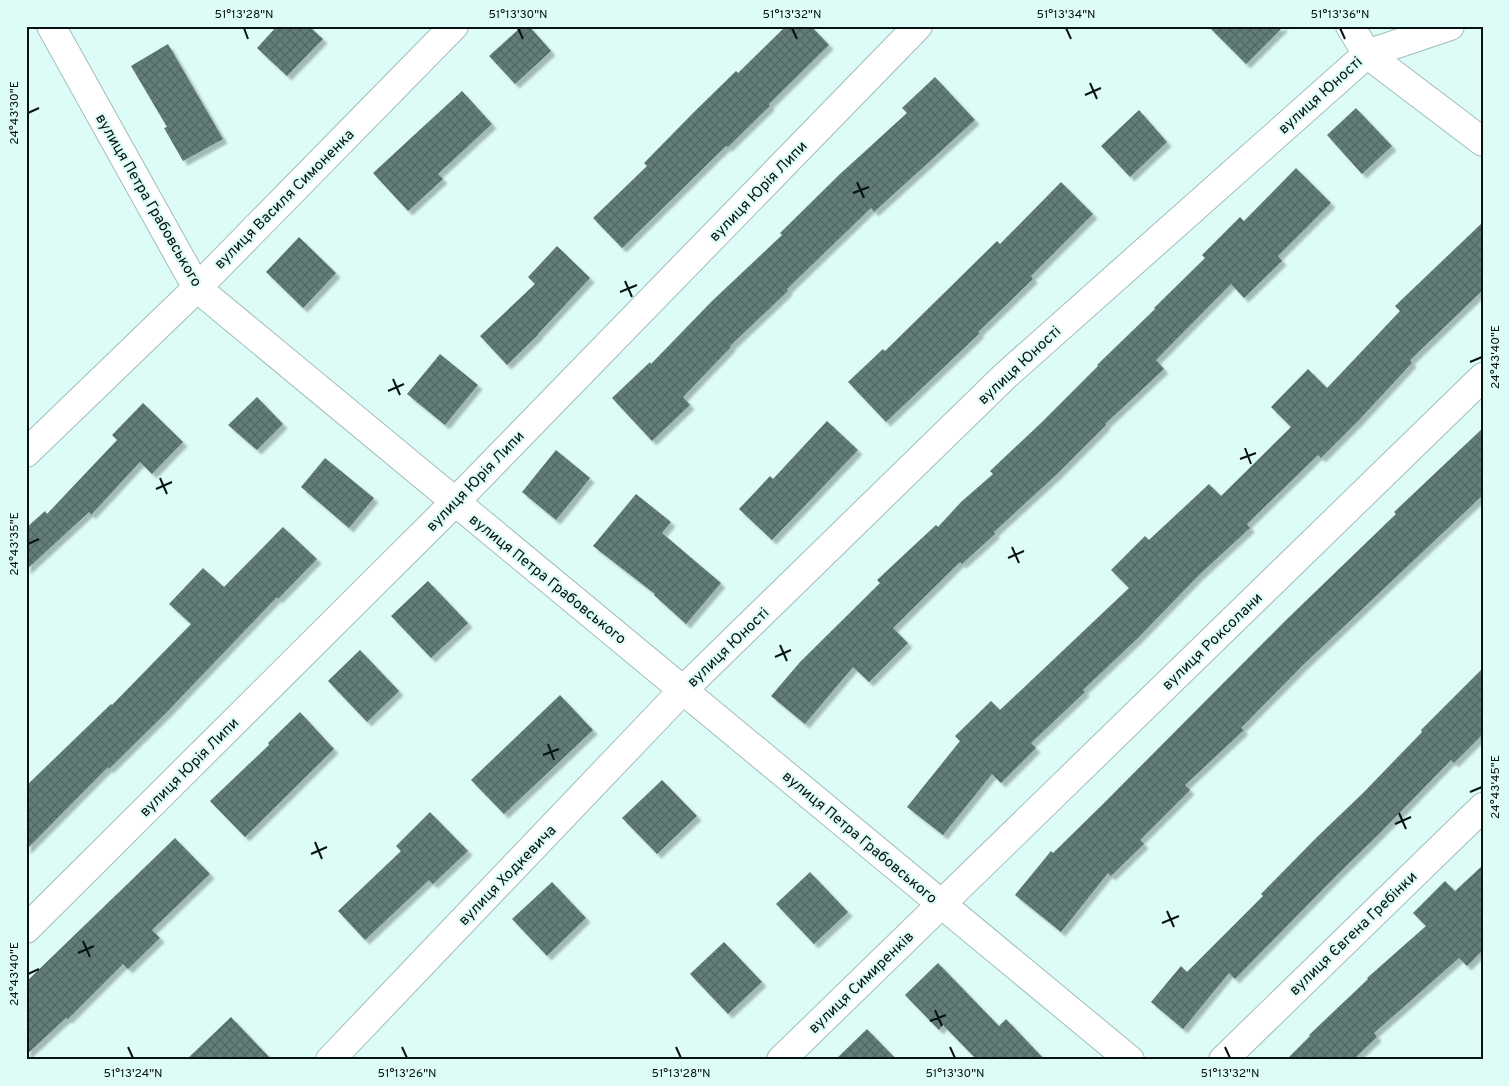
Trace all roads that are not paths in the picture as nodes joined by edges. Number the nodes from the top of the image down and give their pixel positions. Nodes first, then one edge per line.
1 (51, 26) edge
2 (454, 26) edge
3 (918, 26) edge
4 (1350, 26) edge
5 (1450, 26) edge
6 (1367, 54) junction
7 (1483, 142) edge
8 (197, 288) junction
9 (1483, 377) edge
10 (26, 453) edge
11 (455, 502) junction
12 (683, 690) junction
13 (1483, 806) edge
14 (941, 904) junction
15 (26, 929) edge
16 (330, 1060) edge
17 (781, 1060) edge
18 (1130, 1060) edge
19 (1223, 1060) edge

1 - 8 street, вулиця Петра Грабовського
2 - 8 street, вулиця Василя Симоненка
3 - 11 street, вулиця Юрія Липи
4 - 6 street
5 - 6 street
6 - 7 street
6 - 12 street, вулиця Юності
8 - 10 street, вулиця Василя Симоненка
8 - 11 street, вулиця Петра Грабовського
9 - 14 street, вулиця Роксолани
11 - 12 street, вулиця Петра Грабовського
11 - 15 street, вулиця Юрія Липи
12 - 14 street, вулиця Петра Грабовського
12 - 16 street, вулиця Ходкевича
13 - 19 street, вулиця Євгена Гребінки
14 - 17 street, вулиця Симиренків
14 - 18 street, вулиця Петра Грабовського

